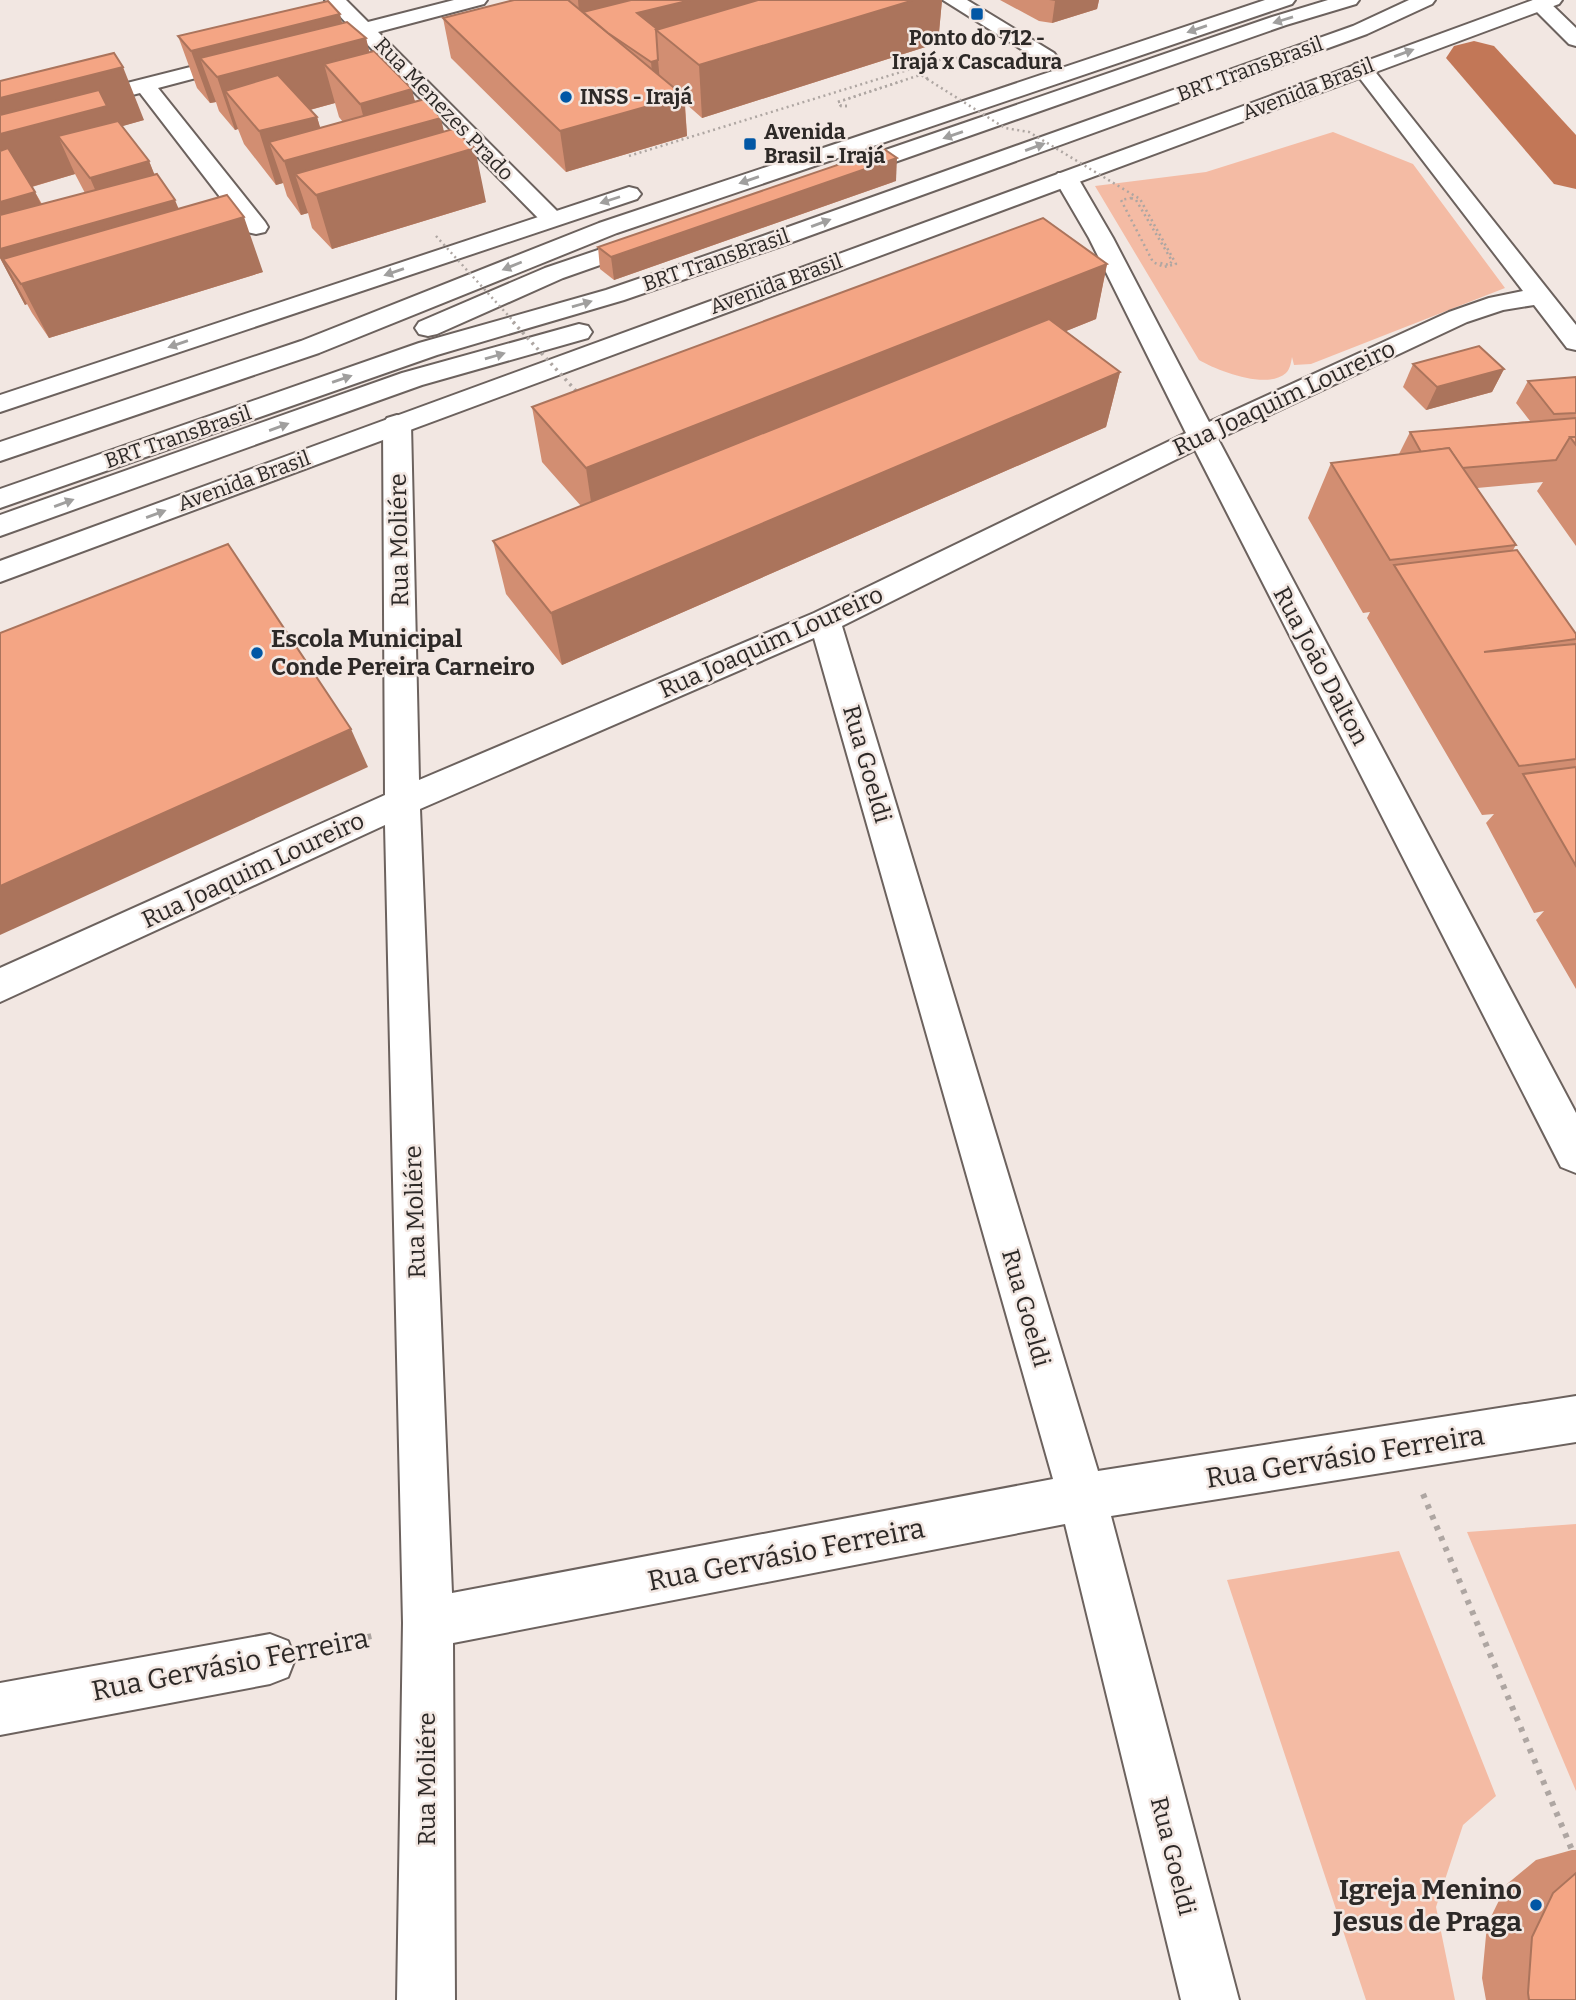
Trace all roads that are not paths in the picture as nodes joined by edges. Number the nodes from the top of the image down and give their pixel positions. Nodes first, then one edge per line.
1 (335, 0) edge
2 (477, 0) edge
3 (953, 0) edge
4 (1285, 0) edge
5 (1349, 0) edge
6 (1426, 0) edge
7 (1546, 2) edge
8 (1449, 10) dead end
9 (365, 29) junction
10 (1576, 40) edge
11 (287, 49) edge
12 (261, 55) edge
13 (1362, 68) junction
14 (145, 85) junction
15 (891, 108) dead end
16 (0, 122) edge
17 (1066, 178) junction
18 (656, 185) dead end
19 (784, 193) edge
20 (552, 219) junction
21 (256, 227) dead end
22 (669, 233) edge
23 (1540, 296) junction
24 (1576, 342) edge
25 (310, 346) junction
26 (2, 399) edge
27 (397, 424) junction
28 (0, 430) edge
29 (1202, 436) junction
30 (0, 453) edge
31 (0, 478) edge
32 (0, 499) edge
33 (0, 526) edge
34 (0, 572) edge
35 (825, 621) junction
36 (402, 802) junction
37 (0, 986) edge
38 (1576, 1154) edge
39 (1576, 1419) edge
40 (1082, 1497) junction
41 (428, 1623) junction
42 (270, 1659) road end
43 (0, 1709) edge
44 (426, 2000) edge
45 (1210, 2000) edge

1 - 9 main road, Rua Menezes Prado
2 - 9 main road
3 - 15 main road
4 -> 25 main road
5 -> 19 main road, BRT TransBrasil
32 -> 6 main road, BRT TransBrasil
7 - 10 main road
13 -> 7 main road, Avenida Brasil
33 -> 8 main road, Avenida Brasil
9 - 11 main road
9 - 20 main road, Rua Menezes Prado
12 - 14 main road
13 - 17 main road, Avenida Brasil
13 - 23 main road
14 - 16 main road
14 - 21 main road
17 - 27 main road, Avenida Brasil
17 - 29 main road, Rua João Dalton
18 -> 20 main road
20 -> 26 main road
22 - 31 main road, BRT TransBrasil
23 - 24 main road
23 - 29 main road, Rua Joaquim Loureiro
25 - 28 main road
25 - 30 main road
34 -> 27 main road, Avenida Brasil
27 - 36 main road, Rua Moliére
29 - 35 main road, Rua Joaquim Loureiro
29 - 38 main road, Rua João Dalton
35 - 36 main road, Rua Joaquim Loureiro
35 - 40 main road, Rua Goeldi
36 - 37 main road, Rua Joaquim Loureiro
36 - 41 main road, Rua Moliére
39 - 40 main road, Rua Gervásio Ferreira
40 - 41 main road, Rua Gervásio Ferreira
40 - 45 main road, Rua Goeldi
41 - 44 main road, Rua Moliére
42 - 43 main road, Rua Gervásio Ferreira

